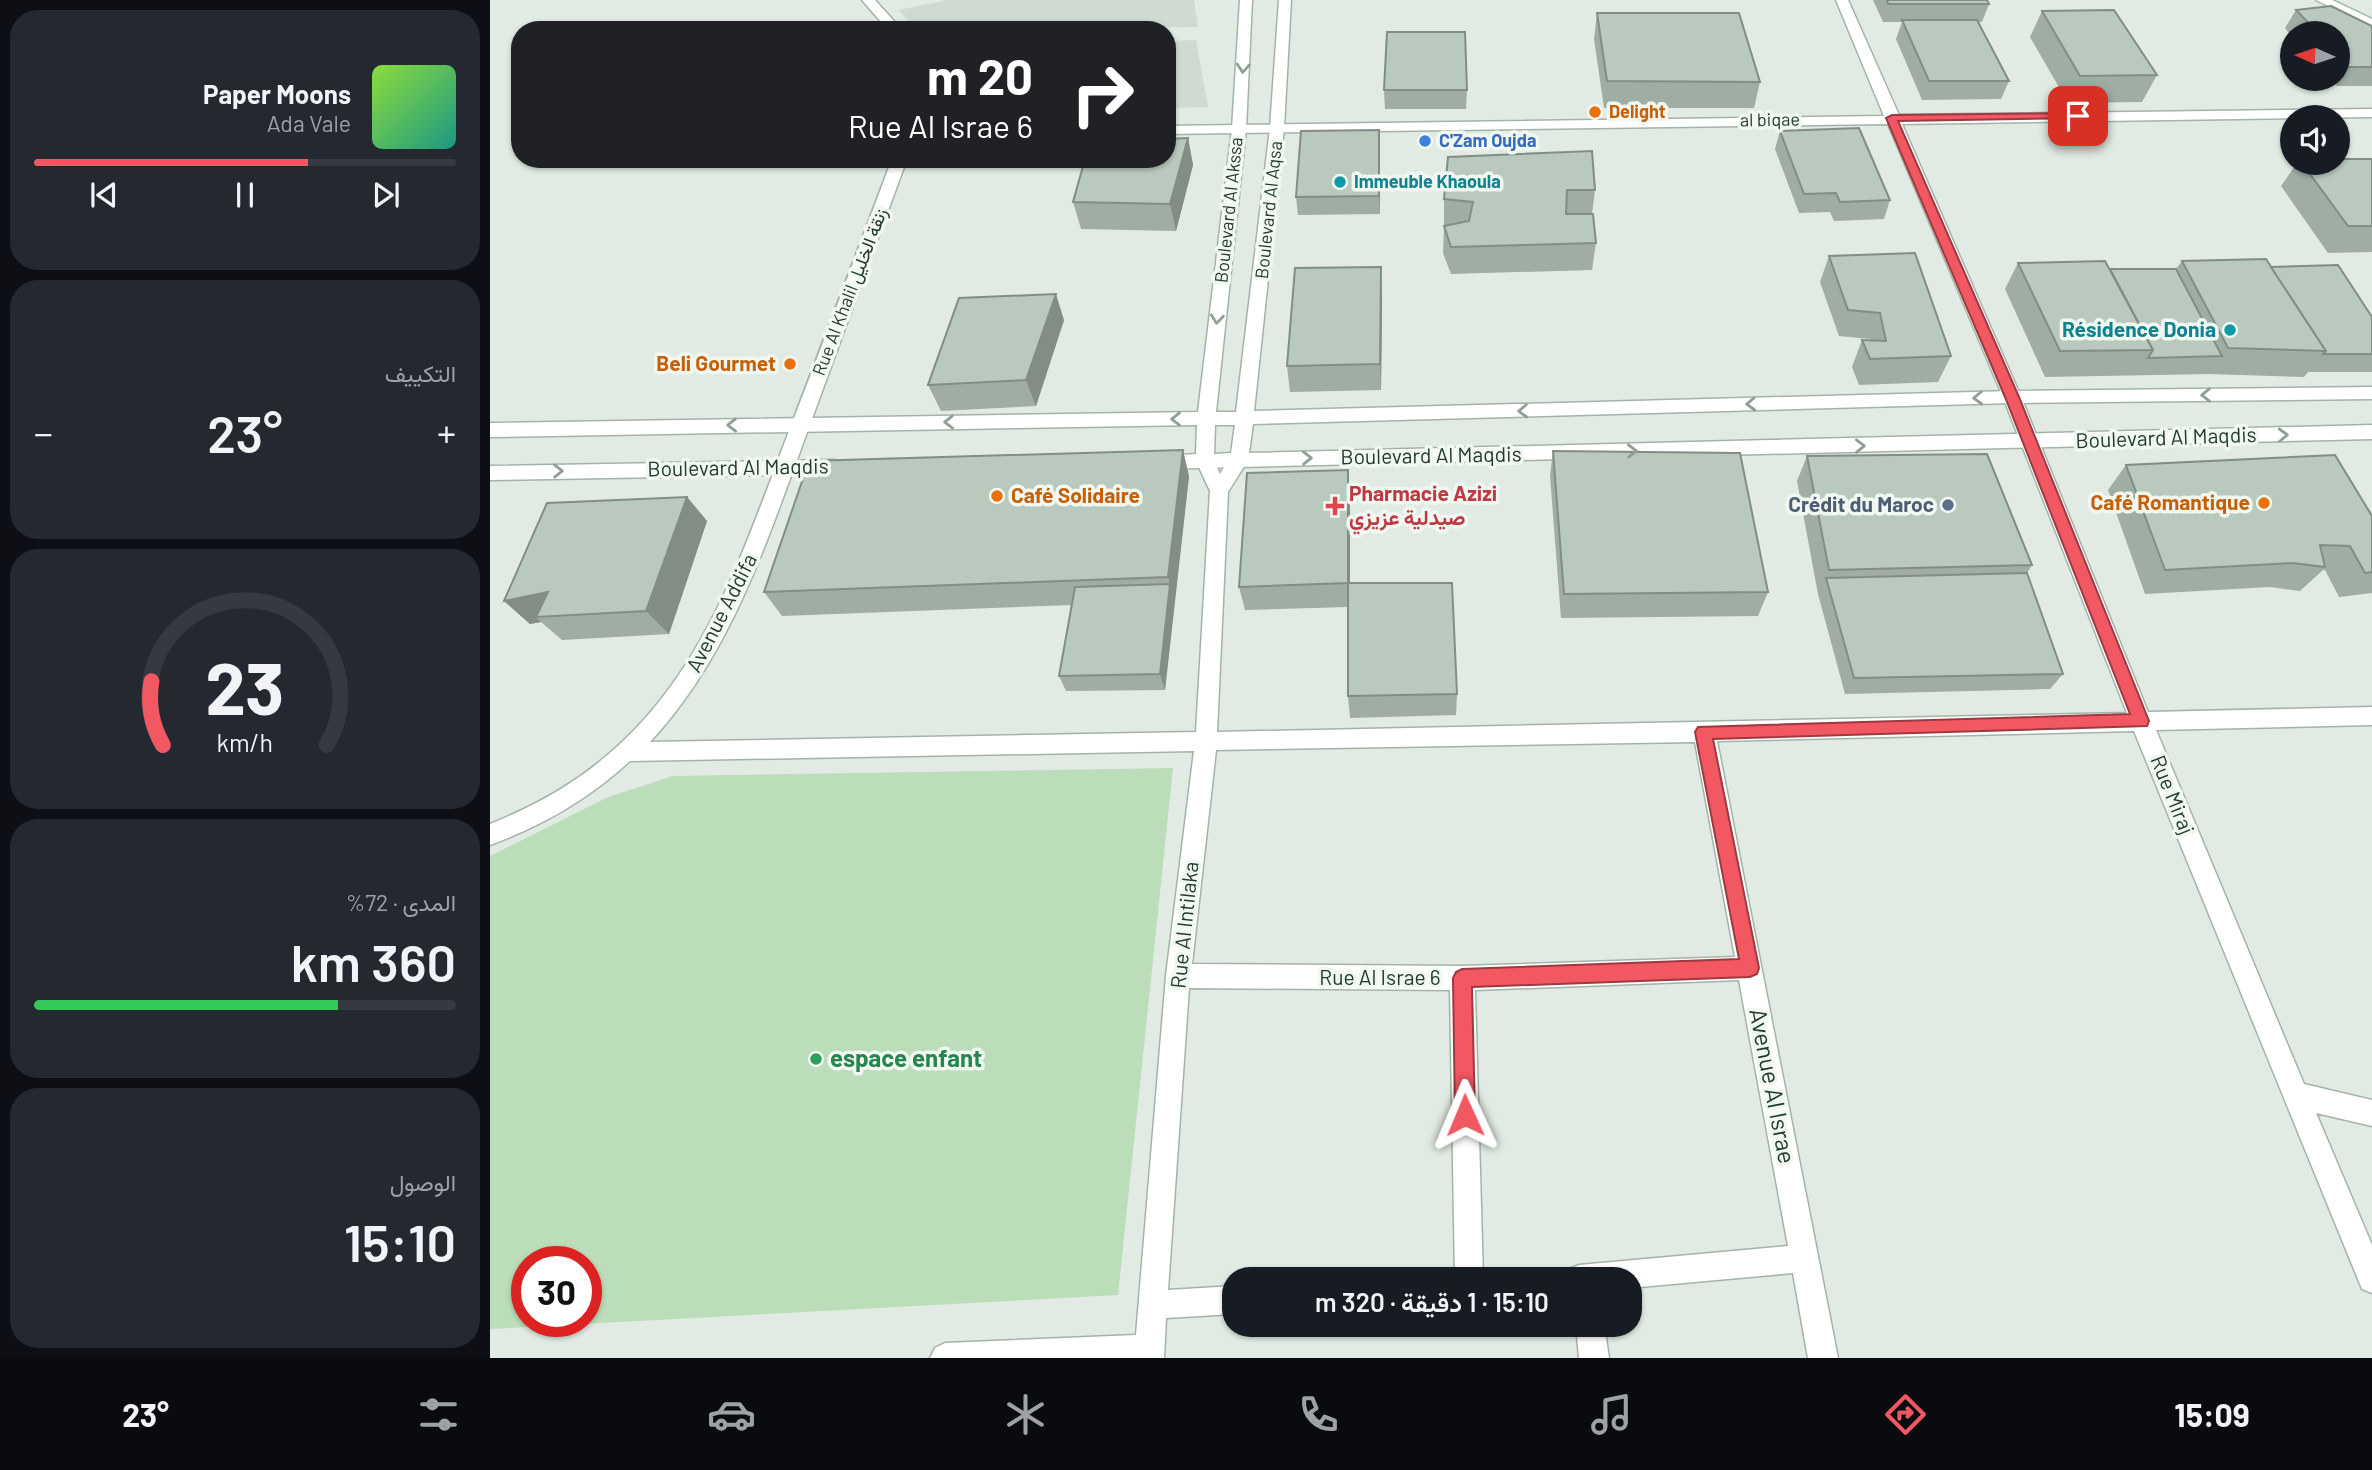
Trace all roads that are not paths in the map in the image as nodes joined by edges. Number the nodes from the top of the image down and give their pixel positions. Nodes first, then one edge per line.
1 (868, 0) edge
2 (1246, 0) edge
3 (1285, 0) edge
4 (1842, 0) edge
5 (2322, 0) edge
6 (888, 21) edge
7 (2372, 24) edge
8 (2372, 113) edge
9 (1892, 118) junction
10 (1277, 128) junction
11 (1239, 129) junction
12 (1176, 130) edge
13 (897, 168) edge
14 (2371, 395) edge
15 (2012, 397) junction
16 (1245, 418) junction
17 (1206, 419) junction
18 (801, 424) junction
19 (490, 430) edge
20 (2372, 432) edge
21 (2030, 442) junction
22 (1239, 460) junction
23 (1205, 461) junction
24 (1138, 462) edge
25 (785, 467) junction
26 (853, 467) edge
27 (490, 473) edge
28 (1219, 491) junction
29 (2372, 716) edge
30 (2141, 721) junction
31 (1704, 732) junction
32 (1206, 740) junction
33 (626, 752) junction
34 (490, 835) edge
35 (1750, 968) junction
36 (1178, 976) junction
37 (1462, 978) junction
38 (2296, 1095) junction
39 (2372, 1113) edge
40 (1804, 1258) junction
41 (1469, 1267) edge
42 (1642, 1274) edge
43 (2372, 1279) edge
44 (1222, 1301) edge
45 (1154, 1305) junction
46 (1591, 1337) edge
47 (1150, 1354) edge
48 (945, 1358) edge
49 (1594, 1358) edge
50 (1823, 1358) edge

1 - 6 street
2 -> 11 street, Boulevard Al Akssa
3 - 10 street, Boulevard Al Aqsa
4 - 9 street, Rue Miraj
5 - 7 street
8 - 9 street, al biqae
9 - 10 street, al biqae
9 - 15 street, Rue Miraj
10 - 11 street, al biqae
10 - 16 street, Boulevard Al Aqsa
11 - 12 street, al biqae
11 -> 17 street, Boulevard Al Akssa
13 - 18 street, Rue Al Khalil زنقة الخليل
14 -> 15 street, Boulevard Al Maqdis
15 -> 16 street, Boulevard Al Maqdis
15 - 21 street, Rue Miraj
16 - 17 street, Boulevard Al Maqdis
16 - 22 street, Boulevard Al Aqsa
17 -> 18 street, Boulevard Al Maqdis
17 - 23 street, Boulevard Al Akssa
18 -> 19 street, Boulevard Al Maqdis
18 - 25 street, Avenue Addifa
21 -> 20 street, Boulevard Al Maqdis
22 -> 21 street, Boulevard Al Maqdis
21 - 30 street, Rue Miraj
22 - 23 street, Boulevard Al Maqdis
22 - 28 street, Rue Al Intilaka
23 - 24 street, Boulevard Al Maqdis
23 - 28 street, Rue Al Intilaka
25 - 26 street, Boulevard Al Maqdis
27 -> 25 street, Boulevard Al Maqdis
25 - 33 street, Avenue Addifa
28 - 32 street, Rue Al Intilaka
29 - 30 street
30 - 31 street
30 - 38 street, Rue Miraj
31 - 32 street
31 - 35 street, Avenue Al Israe
32 - 33 street
32 - 36 street, Rue Al Intilaka
33 - 34 street, Avenue Addifa
35 - 37 street, Rue Al Israe 6
35 - 40 street, Avenue Al Israe
36 - 37 street, Rue Al Israe 6
36 - 45 street, Rue Al Intilaka
37 - 41 street
38 - 39 street
38 - 43 street, Rue Miraj
40 - 42 street
40 - 50 street, Avenue Al Israe
44 - 45 street
45 - 47 street, Rue Al Intilaka
46 - 49 street
47 - 48 street

